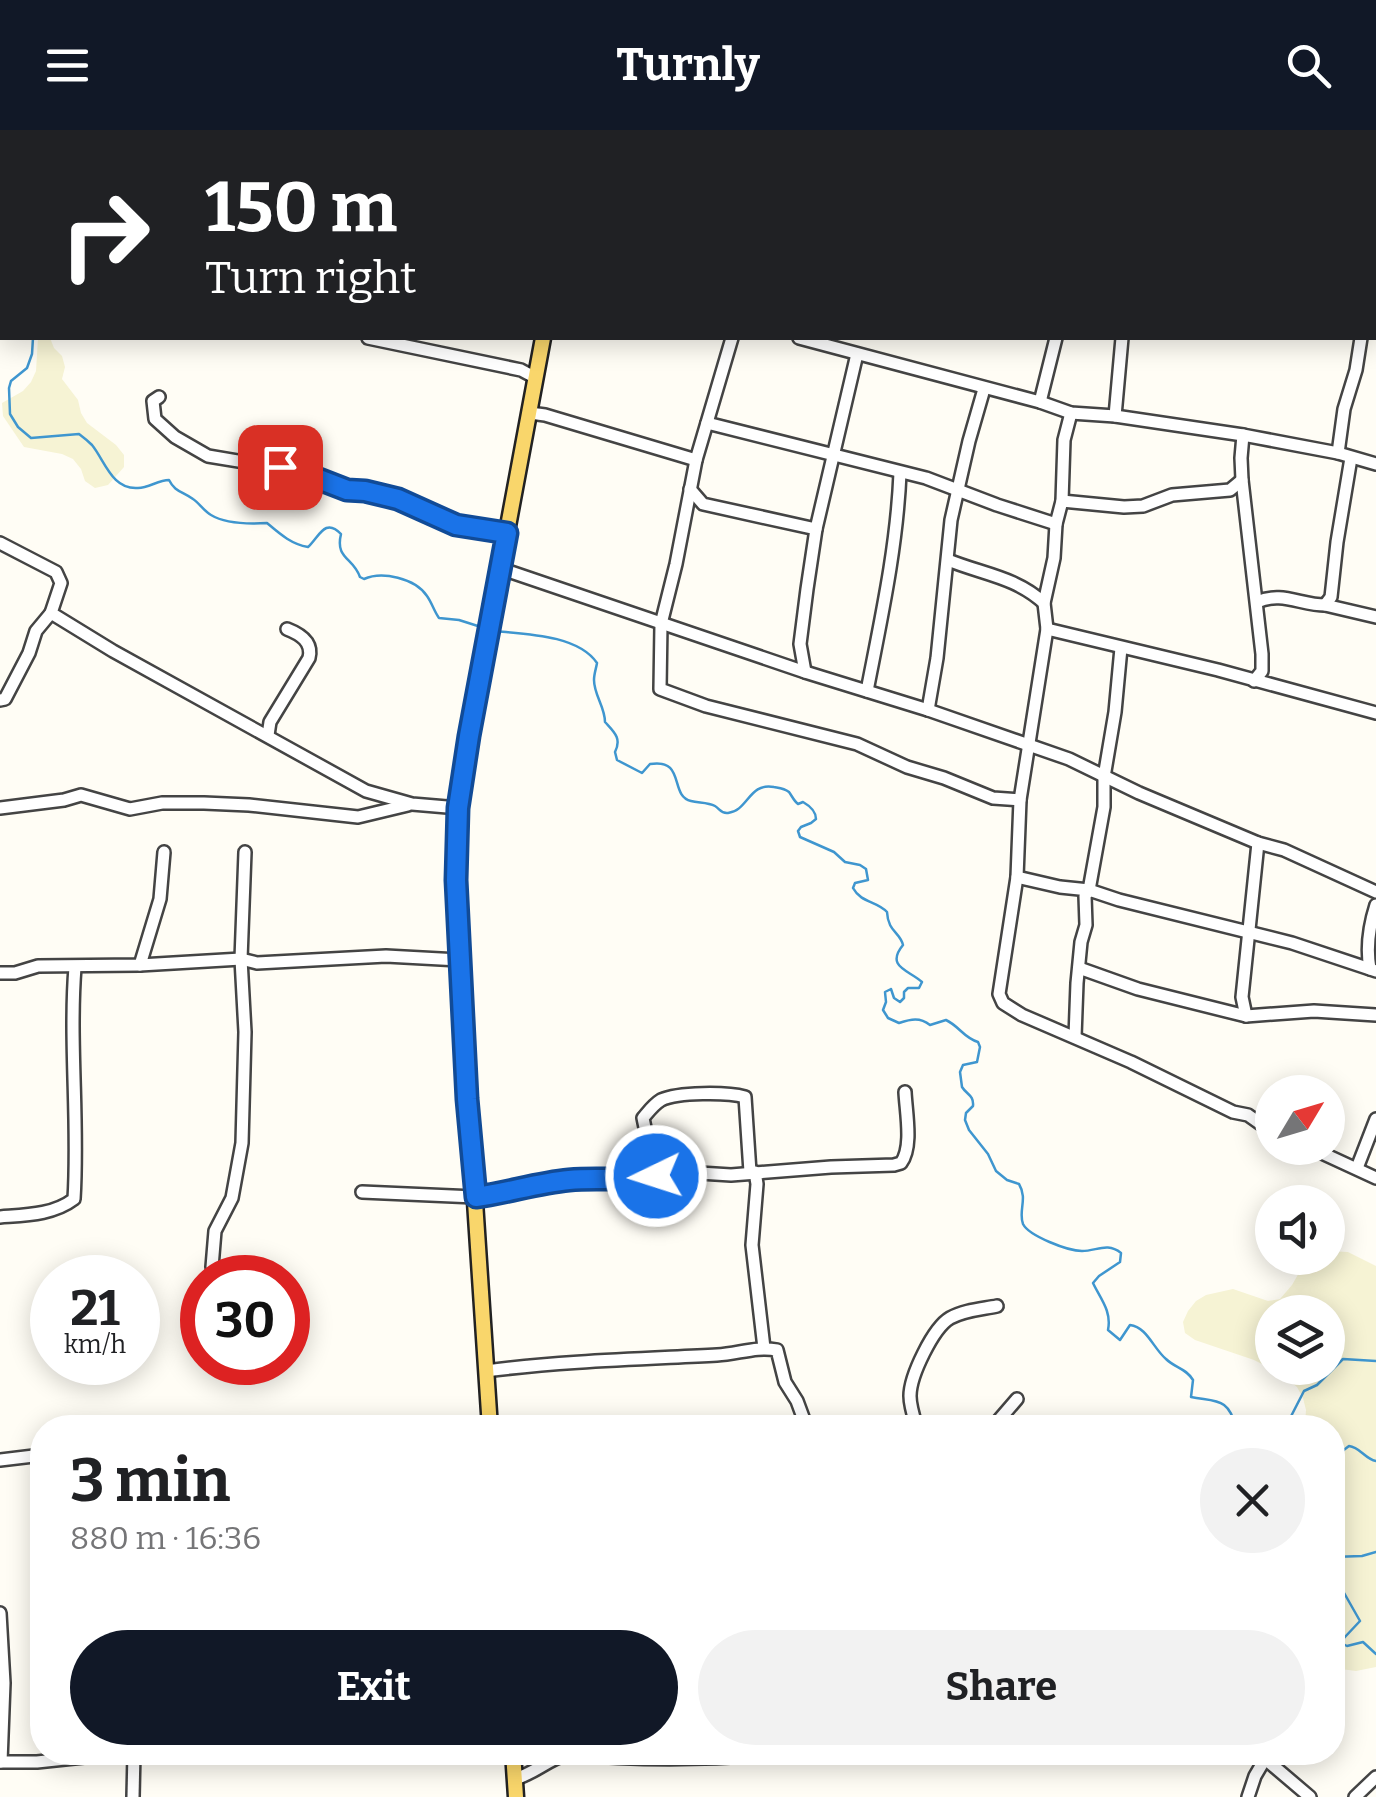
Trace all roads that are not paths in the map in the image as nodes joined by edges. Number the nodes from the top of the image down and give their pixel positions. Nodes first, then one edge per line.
1 (378, 340) edge
2 (543, 340) edge
3 (731, 340) edge
4 (807, 340) edge
5 (1056, 340) edge
6 (1122, 340) edge
7 (1361, 340) edge
8 (857, 354) junction
9 (536, 378) junction
10 (984, 389) junction
11 (159, 397) dead end
12 (1040, 402) junction
13 (530, 413) junction
14 (1071, 413) junction
15 (1115, 416) junction
16 (706, 423) junction
17 (1243, 435) junction
18 (1338, 453) junction
19 (835, 454) junction
20 (1352, 458) junction
21 (696, 460) junction
22 (1376, 464) edge
23 (900, 472) junction
24 (1242, 480) junction
25 (957, 489) junction
26 (690, 490) junction
27 (1062, 501) junction
28 (1056, 524) junction
29 (816, 530) junction
30 (507, 533) junction
31 (1, 545) edge
32 (948, 560) junction
33 (499, 568) junction
34 (1044, 602) junction
35 (1257, 602) junction
36 (1325, 605) junction
37 (51, 613) junction
38 (1376, 617) edge
39 (661, 624) junction
40 (287, 629) dead end
41 (1047, 629) junction
42 (1121, 648) junction
43 (806, 672) junction
44 (1254, 681) junction
45 (867, 692) junction
46 (0, 700) edge
47 (928, 710) junction
48 (1376, 713) edge
49 (268, 735) junction
50 (1030, 746) junction
51 (1104, 777) junction
52 (1020, 800) junction
53 (412, 804) junction
54 (0, 808) edge
55 (458, 808) junction
56 (1258, 842) junction
57 (164, 852) dead end
58 (245, 852) dead end
59 (1017, 876) junction
60 (1089, 890) junction
61 (1376, 892) edge
62 (1376, 905) edge
63 (1250, 934) junction
64 (241, 959) junction
65 (459, 960) junction
66 (140, 965) junction
67 (76, 967) junction
68 (1079, 968) junction
69 (1373, 970) edge
70 (0, 973) edge
71 (1376, 1014) edge
72 (1246, 1016) junction
73 (1075, 1037) junction
74 (905, 1092) dead end
75 (1376, 1119) edge
76 (1255, 1120) edge
77 (1345, 1163) edge
78 (1357, 1168) junction
79 (753, 1172) junction
80 (656, 1176) junction
81 (1376, 1178) edge
82 (362, 1192) dead end
83 (476, 1197) junction
84 (0, 1217) edge
85 (213, 1255) edge
86 (997, 1306) dead end
87 (764, 1348) junction
88 (486, 1371) junction
89 (1017, 1399) dead end
90 (489, 1415) edge
91 (802, 1415) edge
92 (914, 1415) edge
93 (1003, 1415) edge
94 (30, 1456) edge
95 (0, 1460) edge
96 (0, 1613) edge
97 (0, 1762) edge
98 (30, 1762) edge
99 (132, 1765) edge
100 (514, 1765) edge
101 (542, 1765) edge
102 (1258, 1765) edge
103 (1272, 1765) edge
104 (1376, 1776) edge
105 (515, 1779) junction
106 (133, 1797) edge
107 (516, 1797) edge
108 (1248, 1797) edge
109 (1310, 1797) edge
110 (1355, 1797) edge

1 - 9 street
2 - 9 main road
3 - 16 street
4 - 8 street
5 - 12 street
6 - 15 street
7 - 18 street
8 - 10 street
8 - 19 street
9 - 13 main road
10 - 12 street
10 - 25 street
11 - 30 street
12 - 14 street
13 - 21 street
13 - 30 main road
14 - 15 street
14 - 27 street
15 - 17 street
16 - 19 street
16 - 21 street
17 - 18 street
17 - 24 street
18 - 20 street
19 - 23 street
19 - 29 street
20 - 22 street
20 - 36 street
21 - 26 street
23 - 25 street
23 - 45 street
24 - 27 street
24 - 35 street
25 - 28 street
25 - 32 street
26 - 29 street
26 - 39 street
27 - 28 street
28 - 34 street
29 - 43 street
30 - 33 main road
31 - 37 street
32 - 34 street
32 - 47 street
33 - 39 street
33 - 55 main road
34 - 41 street
35 - 36 street
35 - 44 street
36 - 38 street
37 - 46 street
37 - 49 street
39 - 43 street
39 - 52 street
40 - 49 street
41 - 42 street
41 - 50 street
42 - 44 street
42 - 51 street
43 - 45 street
44 - 48 street
45 - 47 street
47 - 50 street
49 - 53 street
50 - 51 street
50 - 52 street
51 - 56 street
51 - 60 street
52 - 59 street
53 - 54 street
53 - 55 street
55 - 65 main road
56 - 61 street
56 - 63 street
57 - 66 street
58 - 64 street
59 - 60 street
59 - 73 street
60 - 63 street
60 - 68 street
62 - 69 street
63 - 69 street
63 - 72 street
64 - 65 street
64 - 66 street
64 - 85 street
65 - 83 main road
66 - 67 street
67 - 70 street
67 - 84 street
68 - 72 street
68 - 73 street
71 - 72 street
73 - 76 street
74 - 79 street
75 - 78 street
77 - 78 street
78 - 81 street
79 - 80 street
79 - 80 street
79 - 87 street
80 - 83 street
82 - 83 street
83 - 88 main road
86 - 92 street
87 - 88 street
87 - 91 street
88 - 90 main road
89 - 93 street
94 - 95 street
96 - 97 street
97 - 98 street
99 - 106 street
100 - 105 main road
101 - 105 street
102 - 108 street
103 - 109 street
104 - 110 street
105 - 107 main road

